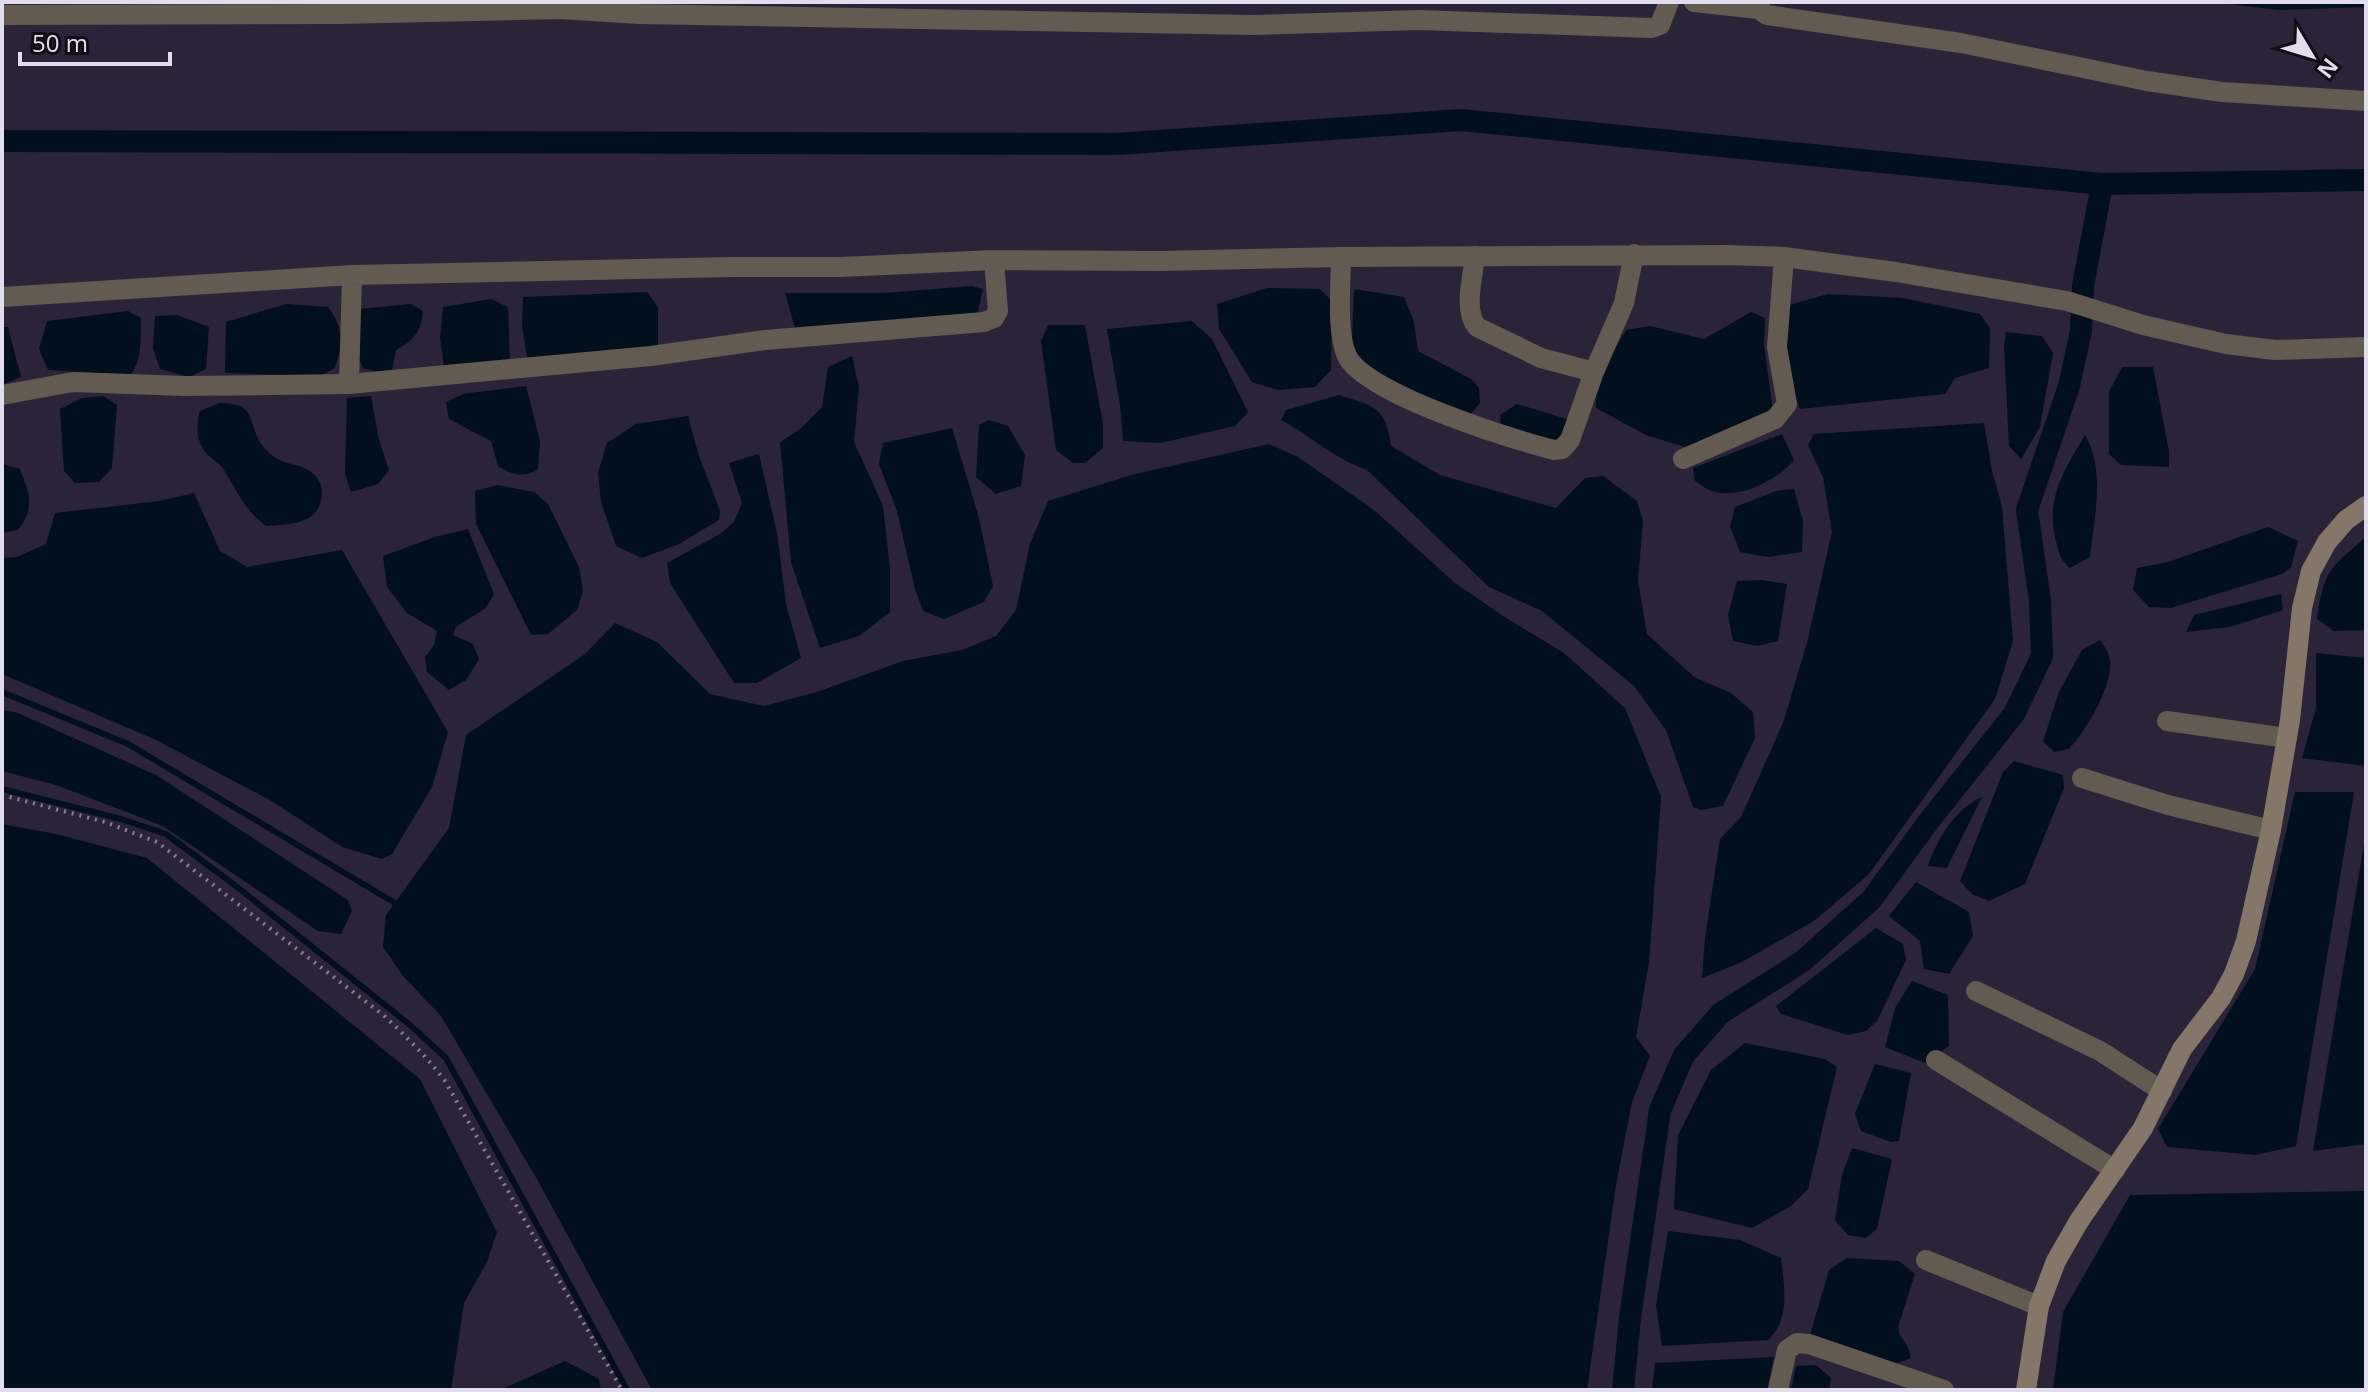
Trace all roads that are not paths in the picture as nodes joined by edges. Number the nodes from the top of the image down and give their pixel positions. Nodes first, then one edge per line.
1 (1166, 2) edge
2 (1669, 2) edge
3 (1694, 2) edge
4 (1759, 5) edge
5 (1418, 11) edge
6 (2, 15) edge
7 (1176, 21) junction
8 (2366, 101) edge
9 (1634, 254) junction
10 (1475, 256) junction
11 (1341, 257) junction
12 (1784, 257) junction
13 (994, 260) junction
14 (352, 275) junction
15 (2, 297) edge
16 (2366, 347) edge
17 (1594, 372) junction
18 (349, 384) junction
19 (2, 395) edge
20 (1683, 459) dead end
21 (2366, 506) edge
22 (2167, 721) dead end
23 (2287, 738) junction
24 (2082, 778) dead end
25 (2271, 830) junction
26 (1976, 991) dead end
27 (1936, 1060) dead end
28 (2162, 1091) junction
29 (2115, 1170) junction
30 (1926, 1260) dead end
31 (2039, 1306) junction
32 (1778, 1390) edge
33 (1944, 1390) edge
34 (2026, 1390) edge

1 - 7 street
2 - 5 street
3 - 4 street
4 - 8 street
5 - 7 street
6 - 7 street
9 - 10 street
9 - 12 street
9 - 17 street
10 - 11 street
10 - 17 street
11 - 13 street
11 - 17 street
12 - 16 street
12 - 20 street
13 - 14 street
13 - 18 street
14 - 15 street
14 - 18 street
18 - 19 street
21 - 23 street
22 - 23 street
23 - 25 street
24 - 25 street
25 - 28 street
26 - 28 street
27 - 29 street
28 - 29 street
29 - 31 street
30 - 31 street
31 - 34 street
32 - 33 street

